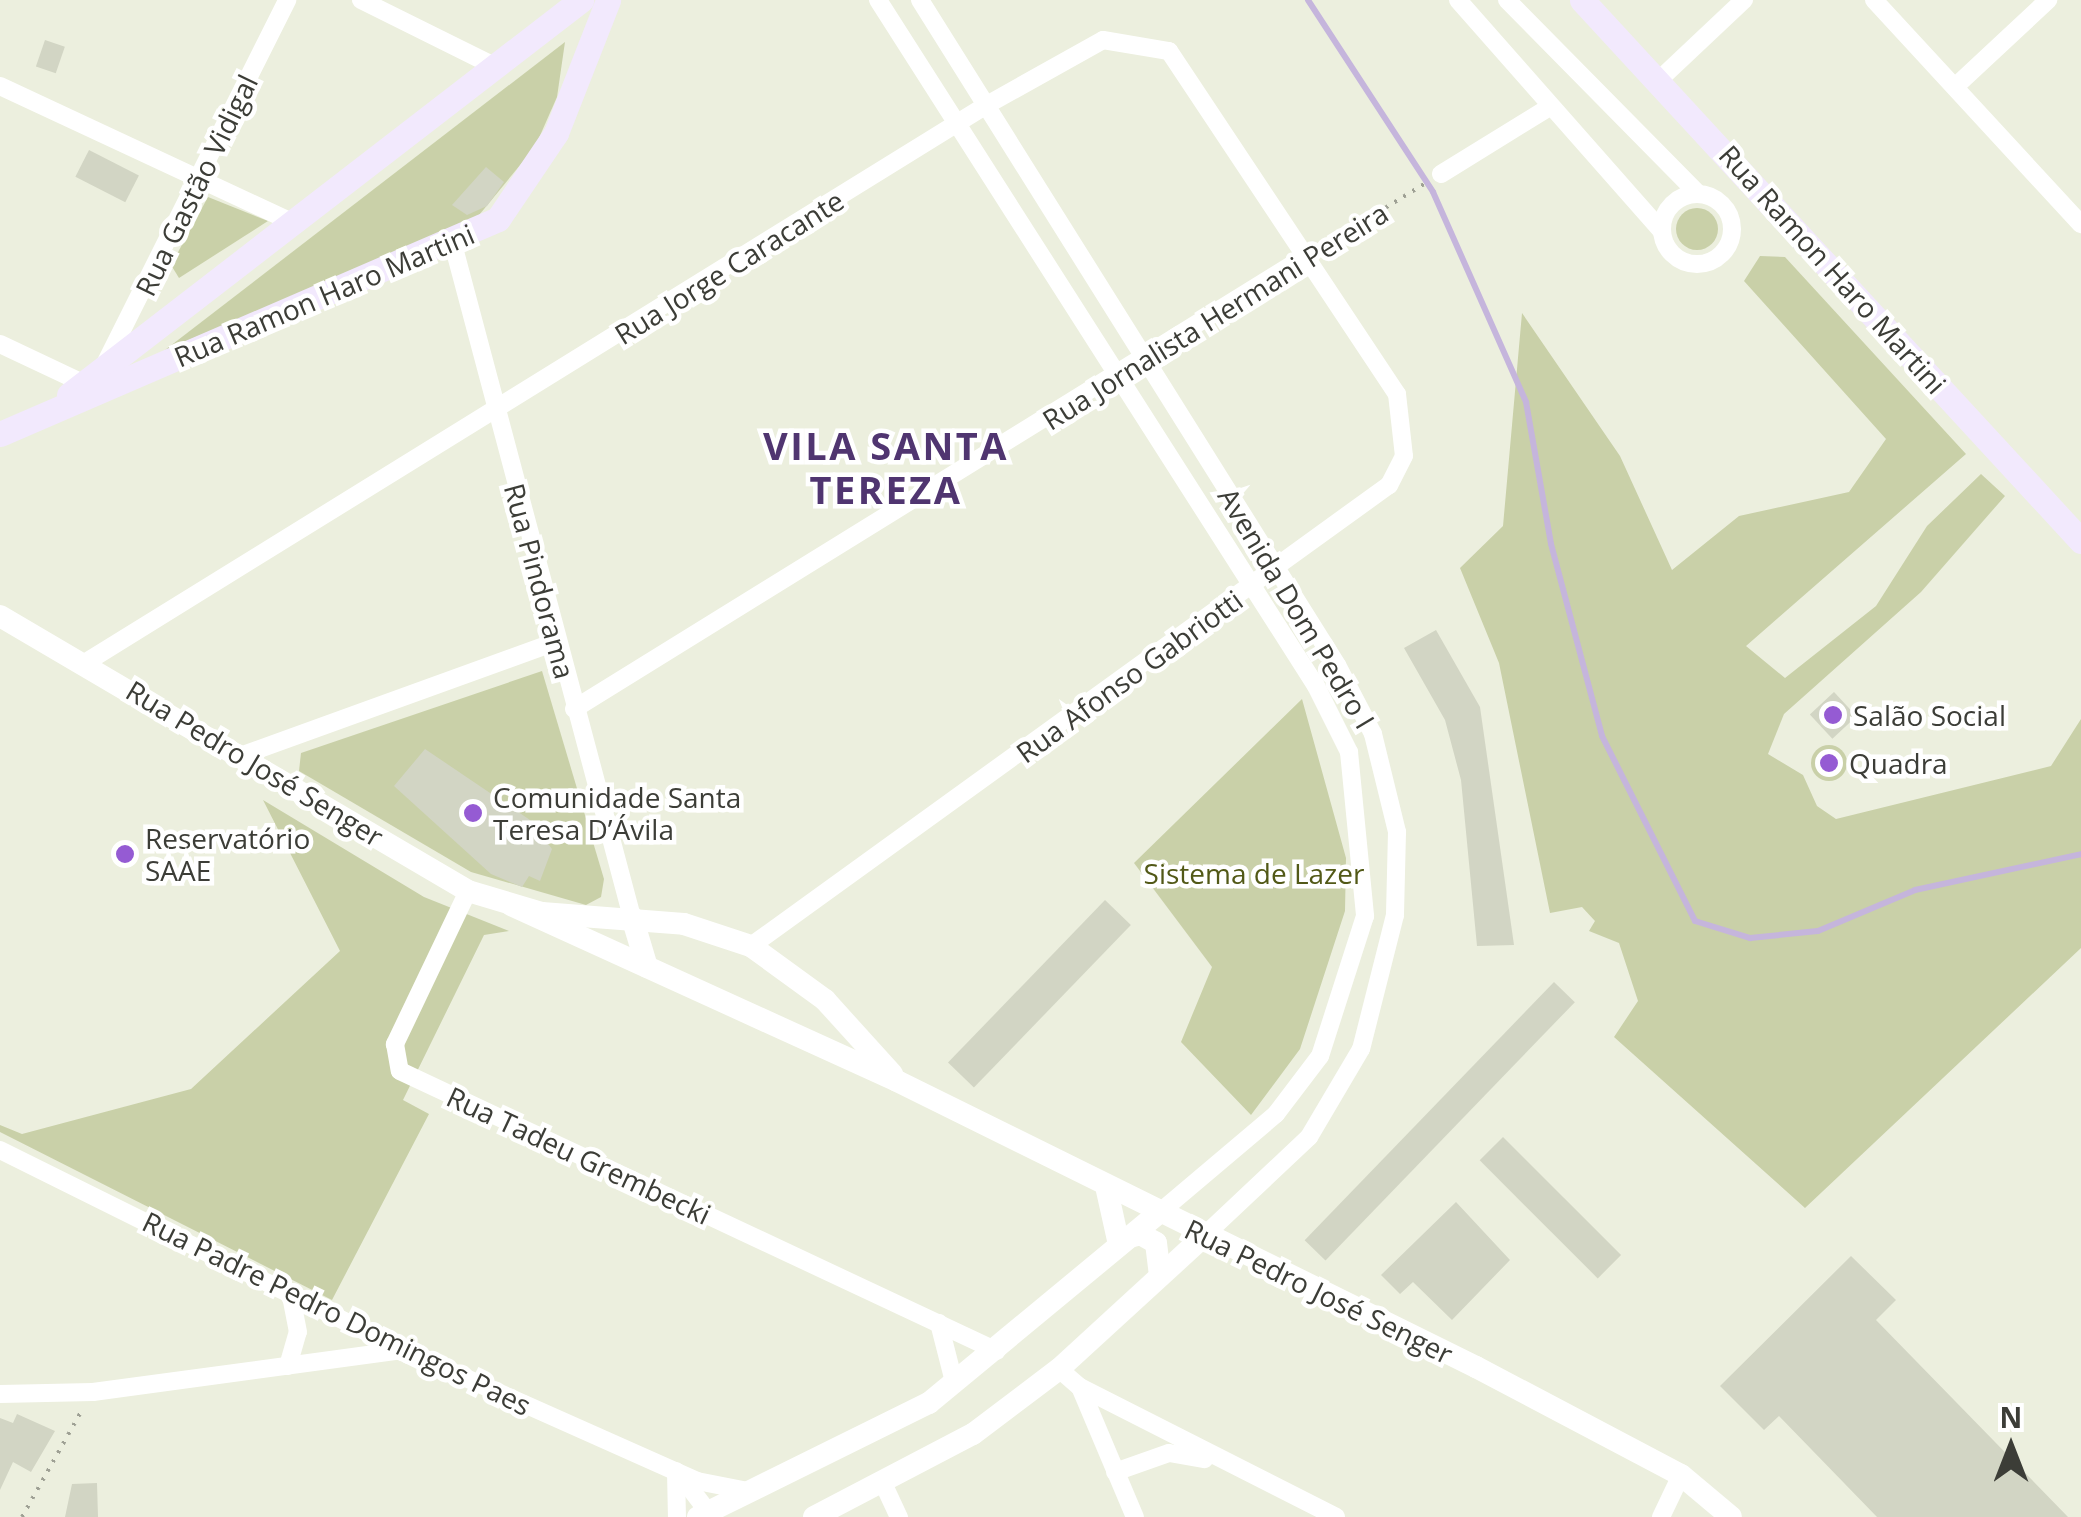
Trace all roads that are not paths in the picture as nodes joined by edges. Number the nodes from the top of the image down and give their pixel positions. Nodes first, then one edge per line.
1 (287, 0) edge
2 (360, 0) edge
3 (581, 0) edge
4 (608, 0) edge
5 (878, 0) edge
6 (920, 0) edge
7 (1458, 0) edge
8 (1507, 0) edge
9 (1582, 0) edge
10 (1744, 0) edge
11 (1874, 0) edge
12 (2048, 0) edge
13 (546, 26) junction
14 (583, 58) junction
15 (492, 65) junction
16 (1659, 80) junction
17 (1958, 85) junction
18 (0, 86) edge
19 (985, 106) junction
20 (1548, 108) junction
21 (956, 124) junction
22 (1440, 174) road end
23 (199, 180) junction
24 (1698, 194) junction
25 (296, 224) junction
26 (2081, 224) edge
27 (1661, 230) junction
28 (453, 244) junction
29 (1306, 256) junction
30 (0, 344) edge
31 (1148, 361) junction
32 (93, 376) junction
33 (1119, 379) junction
34 (497, 414) junction
35 (32, 420) junction
36 (0, 434) edge
37 (2081, 541) edge
38 (1277, 568) junction
39 (1252, 588) junction
40 (0, 616) edge
41 (555, 642) junction
42 (88, 662) junction
43 (574, 709) junction
44 (244, 755) junction
45 (468, 892) junction
46 (512, 905) junction
47 (632, 917) junction
48 (665, 920) junction
49 (752, 946) junction
50 (645, 959) junction
51 (825, 1000) junction
52 (792, 1033) junction
53 (897, 1081) junction
54 (0, 1150) edge
55 (1106, 1186) junction
56 (1159, 1212) junction
57 (1205, 1235) junction
58 (1118, 1240) junction
59 (1160, 1274) junction
60 (291, 1295) junction
61 (938, 1322) junction
62 (404, 1350) junction
63 (997, 1351) junction
64 (288, 1366) junction
65 (1059, 1370) junction
66 (954, 1382) junction
67 (1080, 1388) junction
68 (0, 1394) edge
69 (676, 1471) junction
70 (1242, 1471) junction
71 (1115, 1472) junction
72 (1680, 1475) junction
73 (884, 1483) junction
74 (756, 1492) junction
75 (706, 1515) edge
76 (677, 1517) edge
77 (814, 1517) edge
78 (899, 1517) edge
79 (1135, 1517) edge
80 (1336, 1517) edge
81 (1662, 1517) edge
82 (1732, 1517) edge

1 - 23 street, Rua Gastão Vidigal
2 - 15 street
3 - 13 main road, Rua Ramon Haro Martini
4 - 14 main road, Rua Ramon Haro Martini
5 - 21 street, Avenida Dom Pedro I
6 - 19 street, Avenida Dom Pedro I
7 - 20 street
8 - 24 street
9 - 16 main road, Rua Ramon Haro Martini
10 - 16 street
11 - 17 street
12 - 17 street
13 - 14 main road
13 - 15 main road, Rua Ramon Haro Martini
14 - 28 main road, Rua Ramon Haro Martini
15 - 25 main road, Rua Ramon Haro Martini
16 - 37 main road, Rua Ramon Haro Martini
17 - 26 street
18 - 23 street
19 - 21 street, Rua Jorge Caracante
19 - 29 street, Rua Jorge Caracante
19 - 31 street, Avenida Dom Pedro I
20 - 22 street
20 - 27 street
21 - 33 street, Avenida Dom Pedro I
21 - 34 street, Rua Jorge Caracante
23 - 25 street
23 - 32 street, Rua Gastão Vidigal
24 - 27 street
24 - 27 street
25 - 32 main road, Rua Ramon Haro Martini
28 - 34 street, Rua Pindorama
28 - 35 main road, Rua Ramon Haro Martini
29 - 31 street, Rua Jornalista Hermani Pereira
29 - 38 street, Rua Afonso Gabriotti
30 - 32 street
31 - 33 street, Rua Jornalista Hermani Pereira
31 - 38 street, Avenida Dom Pedro I
32 - 35 main road, Rua Ramon Haro Martini
33 - 39 street, Avenida Dom Pedro I
33 - 43 street, Rua Jornalista Hermani Pereira
34 - 41 street, Rua Pindorama
34 - 42 street, Rua Jorge Caracante
35 - 36 main road, Rua Ramon Haro Martini
38 - 39 street, Rua Afonso Gabriotti
38 - 57 street, Avenida Dom Pedro I
39 - 49 street, Rua Afonso Gabriotti
39 - 56 street, Avenida Dom Pedro I
40 - 42 street, Rua Pedro José Senger
41 - 43 street, Rua Pindorama
41 - 44 street
42 - 44 street, Rua Pedro José Senger
43 - 47 street, Rua Pindorama
44 - 45 street, Rua Pedro José Senger
45 - 46 street, Rua Pedro José Senger
45 - 61 street, Rua Tadeu Grembecki
46 - 47 street, Rua Pedro José Senger
46 - 50 street, Rua Pedro José Senger
47 - 48 street, Rua Pedro José Senger
47 - 50 street
48 - 49 street, Rua Pedro José Senger
48 - 50 street
49 - 51 street, Rua Pedro José Senger
50 - 52 street, Rua Pedro José Senger
51 - 52 street
51 - 53 street, Rua Pedro José Senger
52 - 53 street, Rua Pedro José Senger
53 - 55 street, Rua Pedro José Senger
54 - 60 street, Rua Padre Pedro Domingos Paes
55 - 56 street, Rua Pedro José Senger
55 - 58 street
56 - 57 street, Rua Pedro José Senger
56 - 58 street
57 - 59 street
57 - 72 street, Rua Pedro José Senger
58 - 59 street
58 - 63 street
59 - 65 street
60 - 62 street, Rua Padre Pedro Domingos Paes
60 - 64 street
61 - 63 street, Rua Tadeu Grembecki
61 - 66 street
62 - 64 street
62 - 69 street, Rua Padre Pedro Domingos Paes
63 - 66 street
64 - 68 street
65 - 67 street
65 - 73 street
66 - 74 street
67 - 70 street
67 - 71 street
69 - 74 street, Rua Padre Pedro Domingos Paes
69 - 75 street, Rua Padre Pedro Domingos Paes
69 - 76 street
70 - 71 street
70 - 80 street
71 - 79 street
72 - 81 street
72 - 82 street, Rua Pedro José Senger
73 - 77 street
73 - 78 street
74 - 75 street

